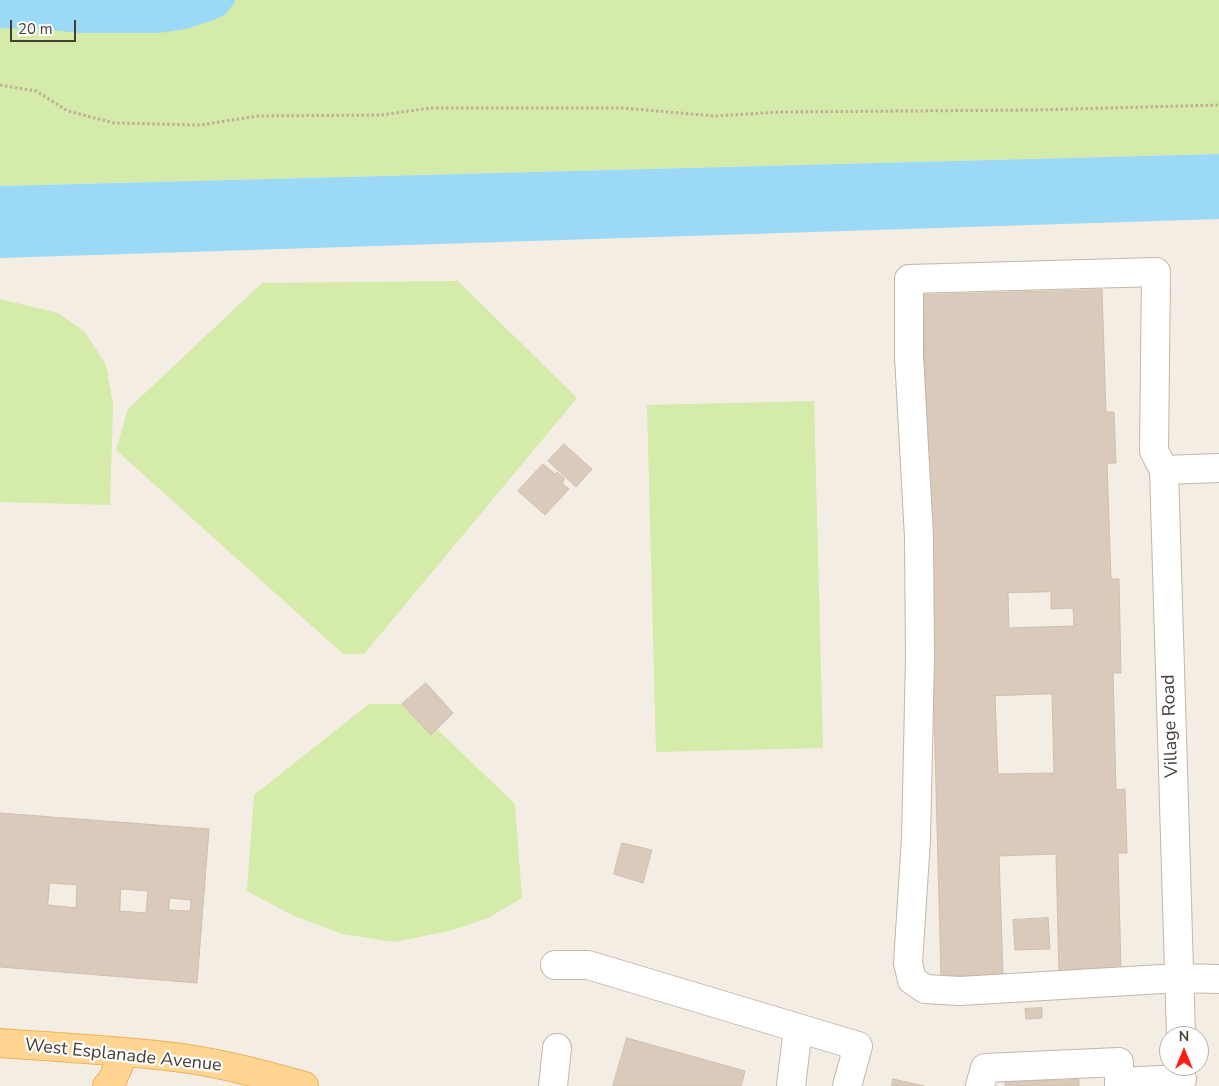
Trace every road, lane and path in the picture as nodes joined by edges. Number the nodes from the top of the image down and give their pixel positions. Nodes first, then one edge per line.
1 (0, 85) edge
2 (1219, 105) edge
3 (1219, 468) edge
4 (1164, 470) junction
5 (555, 965) dead end
6 (1179, 978) junction
7 (1219, 979) edge
8 (1181, 1026) edge
9 (798, 1028) junction
10 (0, 1043) edge
11 (557, 1048) dead end
12 (124, 1053) junction
13 (1182, 1077) edge
14 (1119, 1084) edge
15 (107, 1086) edge
16 (304, 1086) edge
17 (553, 1086) edge
18 (791, 1086) edge
19 (848, 1086) edge
20 (980, 1086) edge

1 - 2 path
3 - 4 street
4 - 6 street, Village Road
4 - 6 street
5 - 9 street
6 - 7 street
6 - 8 street, Village Road
9 - 18 street
9 - 19 street
10 - 12 main road, West Esplanade Avenue
11 - 17 street
12 - 15 main road
12 - 16 main road, West Esplanade Avenue
13 - 14 street
14 - 20 street

